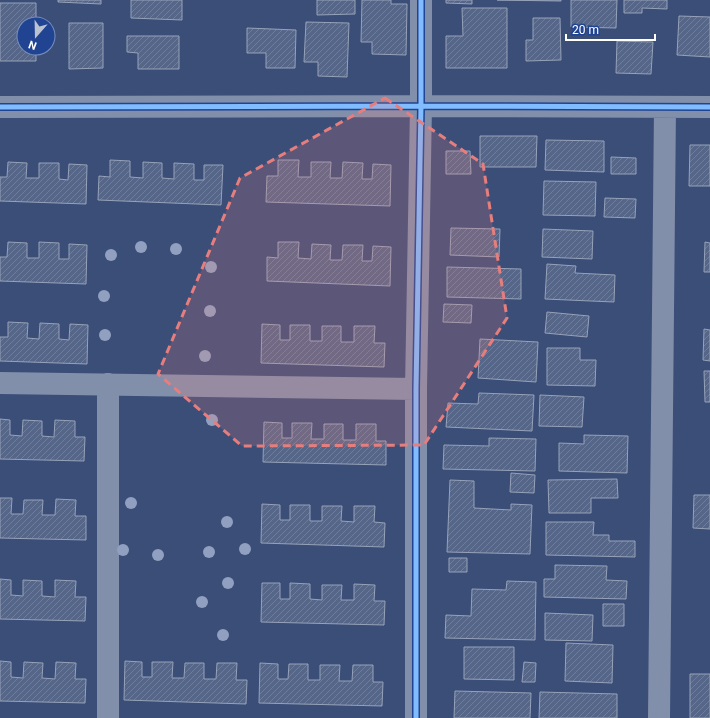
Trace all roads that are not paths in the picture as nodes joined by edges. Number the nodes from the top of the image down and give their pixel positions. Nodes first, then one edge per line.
1 (421, 0) edge
2 (421, 106) junction
3 (0, 107) edge
4 (665, 107) junction
5 (710, 108) edge
6 (0, 383) edge
7 (108, 384) junction
8 (416, 389) junction
9 (108, 718) edge
10 (416, 718) edge
11 (659, 718) edge

1 - 2 street
2 - 3 street
2 - 4 street
2 - 8 street
4 - 5 street
4 - 11 street
6 - 7 street
7 - 8 street
7 - 9 street
8 - 10 street

